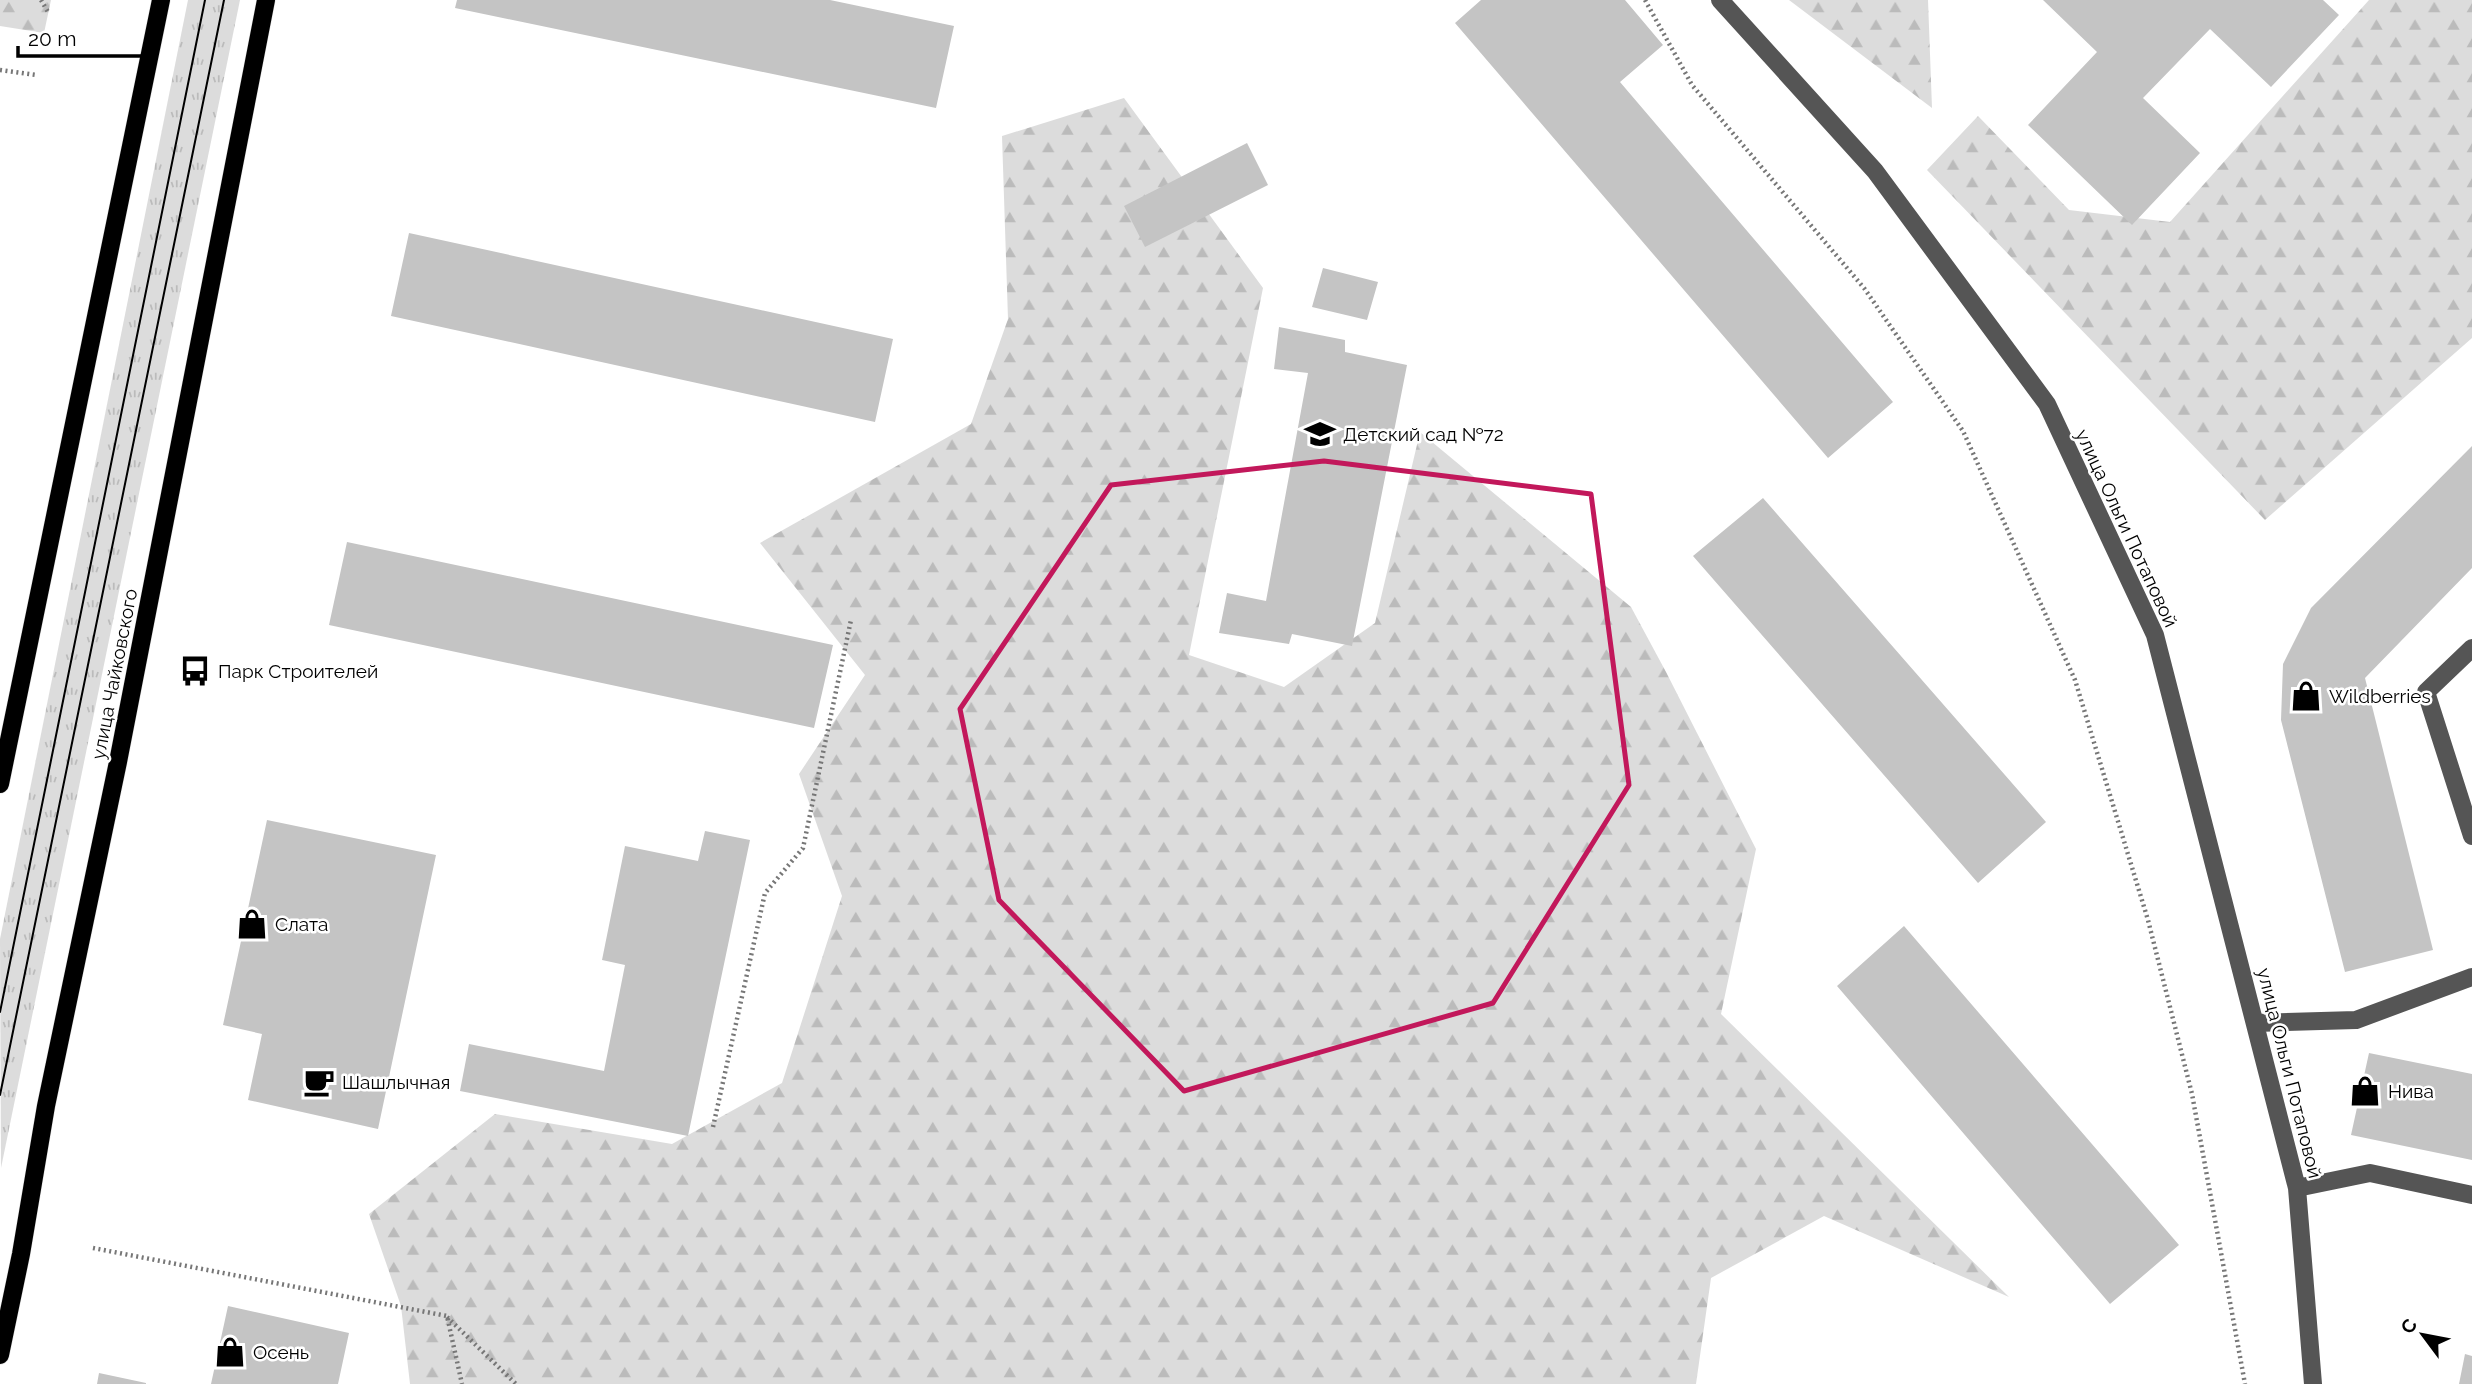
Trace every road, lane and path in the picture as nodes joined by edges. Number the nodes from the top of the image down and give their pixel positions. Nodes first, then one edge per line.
1 (41, 0) edge
2 (161, 0) edge
3 (265, 0) edge
4 (1645, 0) edge
5 (1720, 0) edge
6 (48, 12) dead end
7 (0, 70) edge
8 (36, 75) dead end
9 (851, 620) dead end
10 (2472, 648) edge
11 (0, 784) edge
12 (2472, 836) edge
13 (2472, 978) edge
14 (2256, 1023) junction
15 (713, 1126) dead end
16 (2297, 1188) junction
17 (2472, 1195) edge
18 (93, 1248) dead end
19 (447, 1316) junction
20 (0, 1355) edge
21 (462, 1384) edge
22 (516, 1384) edge
23 (2245, 1384) edge
24 (2313, 1384) edge

1 - 6 path
2 - 11 main road
3 - 20 main road, улица Чайковского
4 - 23 path
5 - 14 street, улица Ольги Потаповой
7 - 8 path
9 - 15 path
10 - 12 street
13 - 14 street
14 - 16 street, улица Ольги Потаповой
16 - 17 street
16 - 24 street, улица Ольги Потаповой
18 - 19 path
19 - 21 path
19 - 22 path

